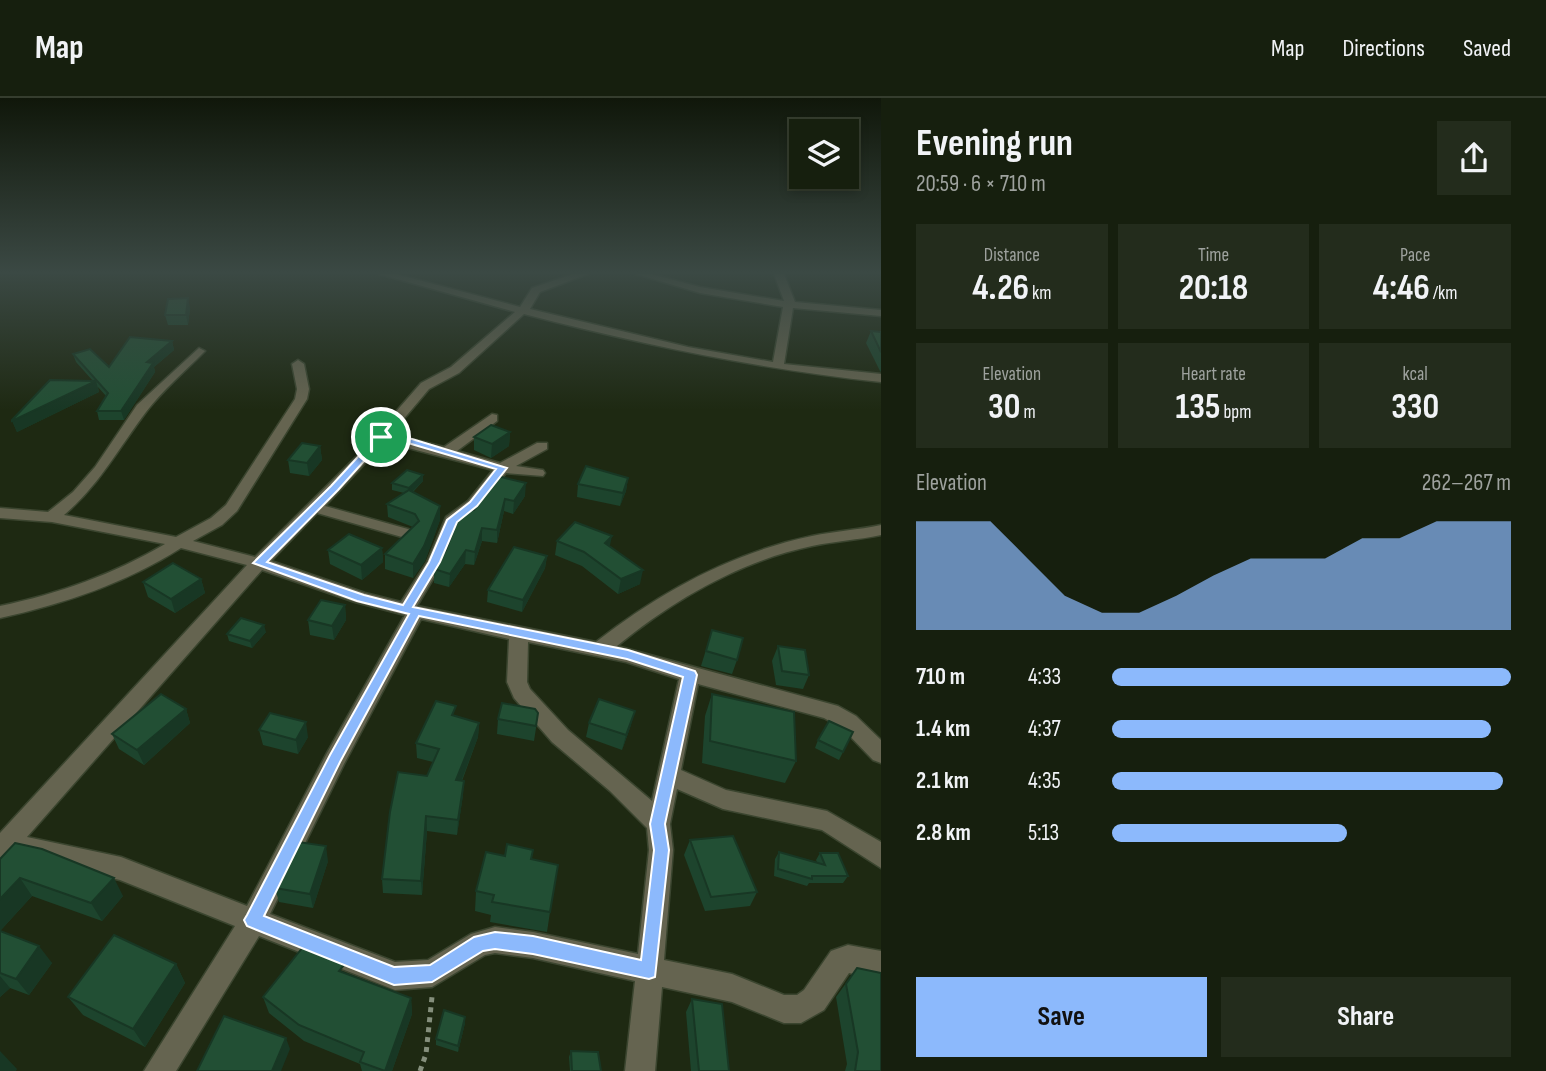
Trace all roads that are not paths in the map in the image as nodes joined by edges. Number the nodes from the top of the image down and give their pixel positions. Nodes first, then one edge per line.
1 (510, 319) edge
2 (560, 319) edge
3 (786, 319) edge
4 (199, 351) dead end
5 (298, 364) dead end
6 (778, 367) junction
7 (881, 378) edge
8 (492, 418) dead end
9 (381, 437) junction
10 (542, 446) dead end
11 (448, 451) junction
12 (502, 468) junction
13 (538, 473) dead end
14 (316, 508) junction
15 (0, 513) edge
16 (52, 517) junction
17 (881, 530) edge
18 (409, 534) edge
19 (181, 544) junction
20 (259, 563) junction
21 (411, 611) junction
22 (0, 612) edge
23 (519, 633) junction
24 (600, 649) junction
25 (690, 675) junction
26 (881, 754) edge
27 (669, 775) junction
28 (658, 824) junction
29 (3, 846) edge
30 (881, 857) edge
31 (253, 920) junction
32 (881, 965) edge
33 (649, 970) junction
34 (159, 1071) edge
35 (639, 1071) edge

1 - 9 street
2 - 6 street
3 - 6 street
4 - 16 street
5 - 19 street
6 - 7 street
8 - 11 street
9 - 11 street
9 - 14 street
10 - 12 street
11 - 12 street
12 - 13 street
12 - 21 street
14 - 18 street
14 - 20 street
15 - 16 street
16 - 19 street
17 - 24 street
19 - 20 street
19 - 22 street
20 - 21 street
20 - 29 street
21 - 23 street
21 - 31 street
23 - 24 street
23 - 28 street
24 - 25 street
25 - 26 street
25 - 27 street
27 - 28 street
27 - 30 street
28 - 33 street
29 - 31 street
31 - 33 street
31 - 34 street
32 - 33 street
33 - 35 street

